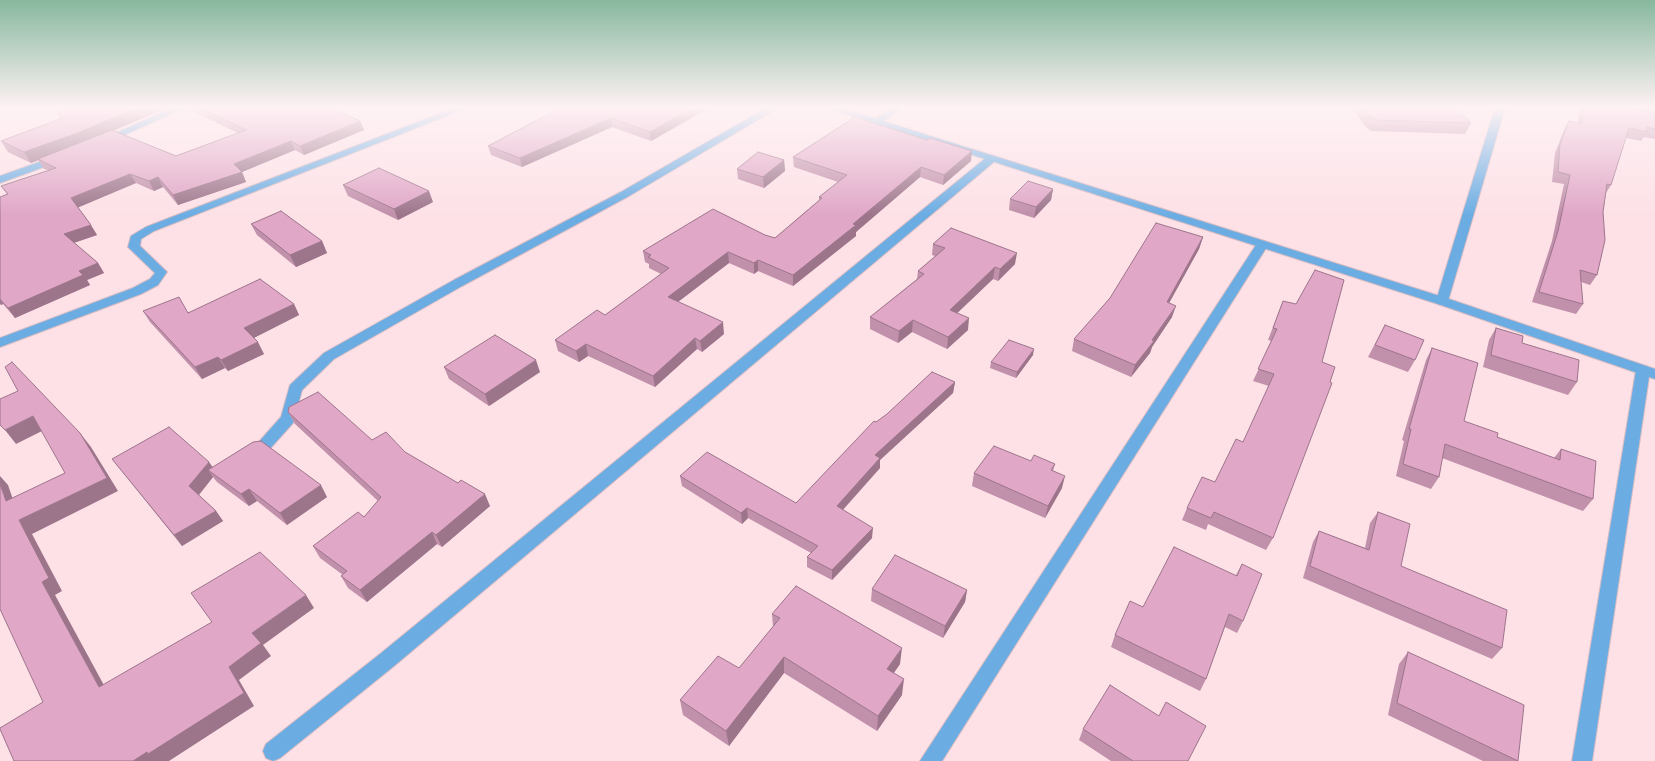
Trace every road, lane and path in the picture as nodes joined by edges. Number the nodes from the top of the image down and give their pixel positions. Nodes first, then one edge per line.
1 (370, 144) edge
2 (712, 144) edge
3 (941, 144) edge
4 (1489, 144) edge
5 (67, 155) edge
6 (991, 160) junction
7 (0, 180) edge
8 (1262, 245) junction
9 (1442, 301) junction
10 (0, 342) edge
11 (1649, 372) edge
12 (262, 448) edge
13 (273, 751) dead end
14 (930, 761) edge
15 (1582, 761) edge

1 - 10 street
2 - 12 street
3 - 6 street
4 - 9 street
5 - 7 street
6 - 8 street
6 - 13 street
8 - 9 street
8 - 14 street
9 - 11 street
11 - 15 street

